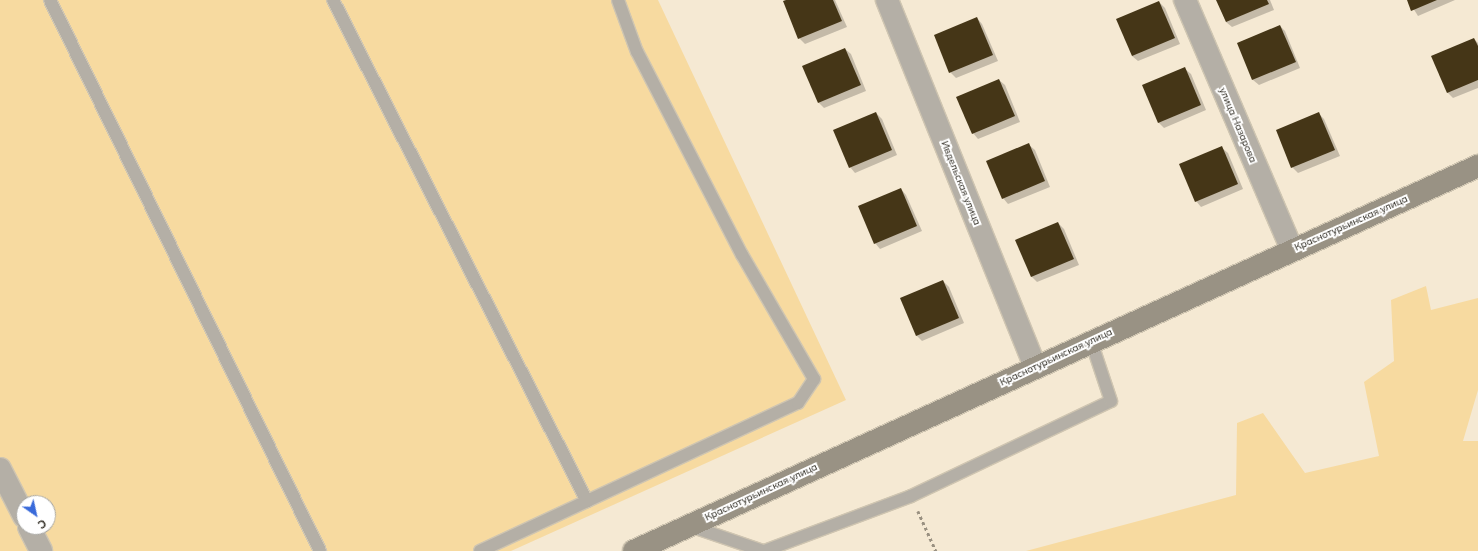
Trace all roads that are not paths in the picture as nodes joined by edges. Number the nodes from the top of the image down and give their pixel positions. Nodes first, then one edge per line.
1 (50, 0) edge
2 (333, 0) edge
3 (618, 0) edge
4 (888, 0) edge
5 (1185, 0) edge
6 (1478, 166) edge
7 (1292, 250) junction
8 (1091, 341) junction
9 (1036, 367) junction
10 (0, 469) edge
11 (16, 500) edge
12 (587, 501) junction
13 (689, 525) junction
14 (33, 535) edge
15 (41, 551) edge
16 (320, 551) edge
17 (480, 551) edge
18 (634, 551) edge
19 (764, 551) edge

1 - 16 lane
2 - 12 lane
3 - 12 lane
4 - 9 street, Ивдельская улица
5 - 7 street, улица Назарова
6 - 7 main road, Краснотурьинская улица
7 - 8 main road, Краснотурьинская улица
8 - 9 main road, Краснотурьинская улица
8 - 19 lane
9 - 13 main road, Краснотурьинская улица
10 - 11 street
12 - 17 lane
13 - 18 main road, Краснотурьинская улица
13 - 19 lane
14 - 15 street

